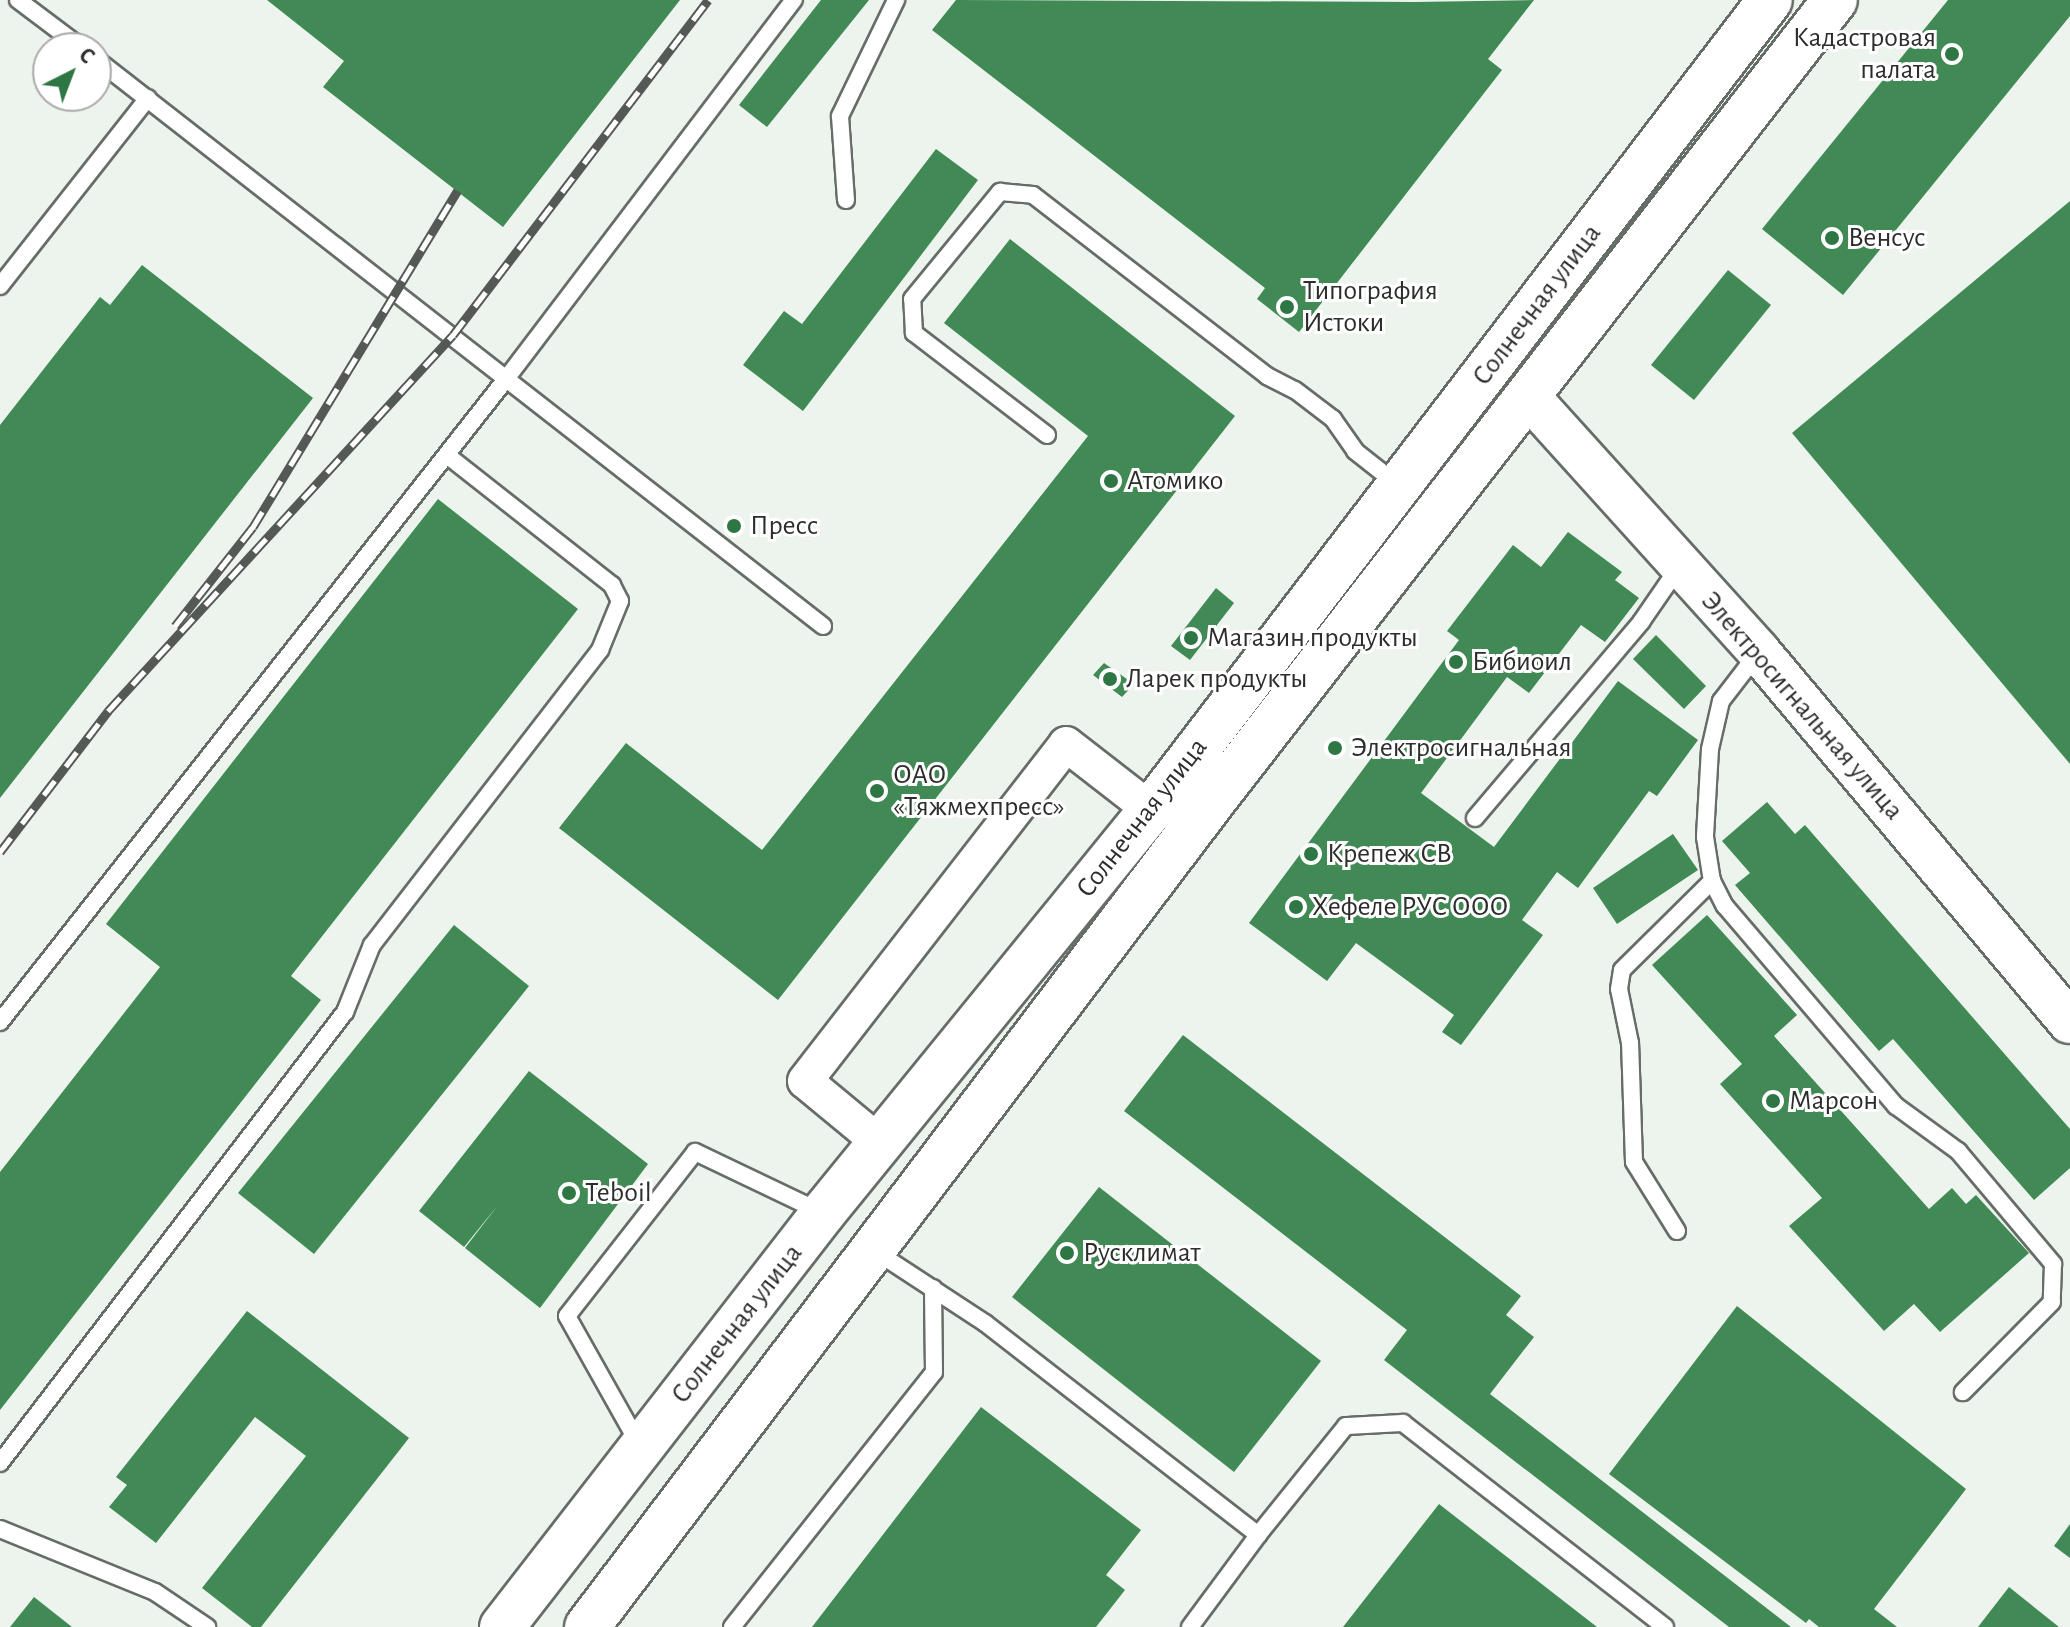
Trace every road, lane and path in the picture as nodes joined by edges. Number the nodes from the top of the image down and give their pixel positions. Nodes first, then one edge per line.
1 (18, 0) edge
2 (794, 0) edge
3 (896, 0) edge
4 (1770, 0) edge
5 (1835, 0) edge
6 (61, 32) edge
7 (112, 71) edge
8 (148, 98) junction
9 (846, 200) dead end
10 (0, 286) edge
11 (1490, 367) junction
12 (506, 379) junction
13 (1528, 396) junction
14 (1047, 435) dead end
15 (447, 455) junction
16 (1399, 486) junction
17 (1680, 566) junction
18 (823, 626) dead end
19 (1759, 652) junction
20 (1151, 810) junction
21 (1475, 818) dead end
22 (1712, 881) junction
23 (0, 1022) edge
24 (2070, 1022) edge
25 (880, 1143) junction
26 (823, 1213) junction
27 (1677, 1231) dead end
28 (874, 1250) junction
29 (933, 1288) junction
30 (1963, 1392) dead end
31 (641, 1448) junction
32 (0, 1463) edge
33 (0, 1529) edge
34 (1258, 1535) junction
35 (207, 1627) edge
36 (502, 1627) edge
37 (587, 1627) edge
38 (732, 1627) edge
39 (1190, 1627) edge
40 (1665, 1627) edge

1 - 6 lane
2 - 12 lane
3 - 9 lane
4 - 11 main road, Солнечная улица
5 - 13 main road, Солнечная улица
7 - 8 lane
8 - 10 lane
8 - 12 lane
11 - 13 main road
11 - 16 main road, Солнечная улица
12 - 15 lane
12 - 18 lane
13 - 17 street, Электросигнальная улица
13 - 28 main road, Солнечная улица
14 - 16 lane
15 - 23 lane
15 - 32 lane
16 - 20 main road, Солнечная улица
17 - 19 street, Электросигнальная улица
17 - 21 lane
19 - 22 lane
19 - 24 street, Электросигнальная улица
20 - 25 main road, Солнечная улица
20 - 25 street
22 - 27 lane
22 - 30 lane
25 - 26 main road, Солнечная улица
26 - 31 main road, Солнечная улица
26 - 31 lane
28 - 29 lane
28 - 37 main road, Солнечная улица
29 - 34 lane
29 - 38 lane
31 - 36 main road, Солнечная улица
33 - 35 lane
34 - 39 lane
34 - 40 lane

